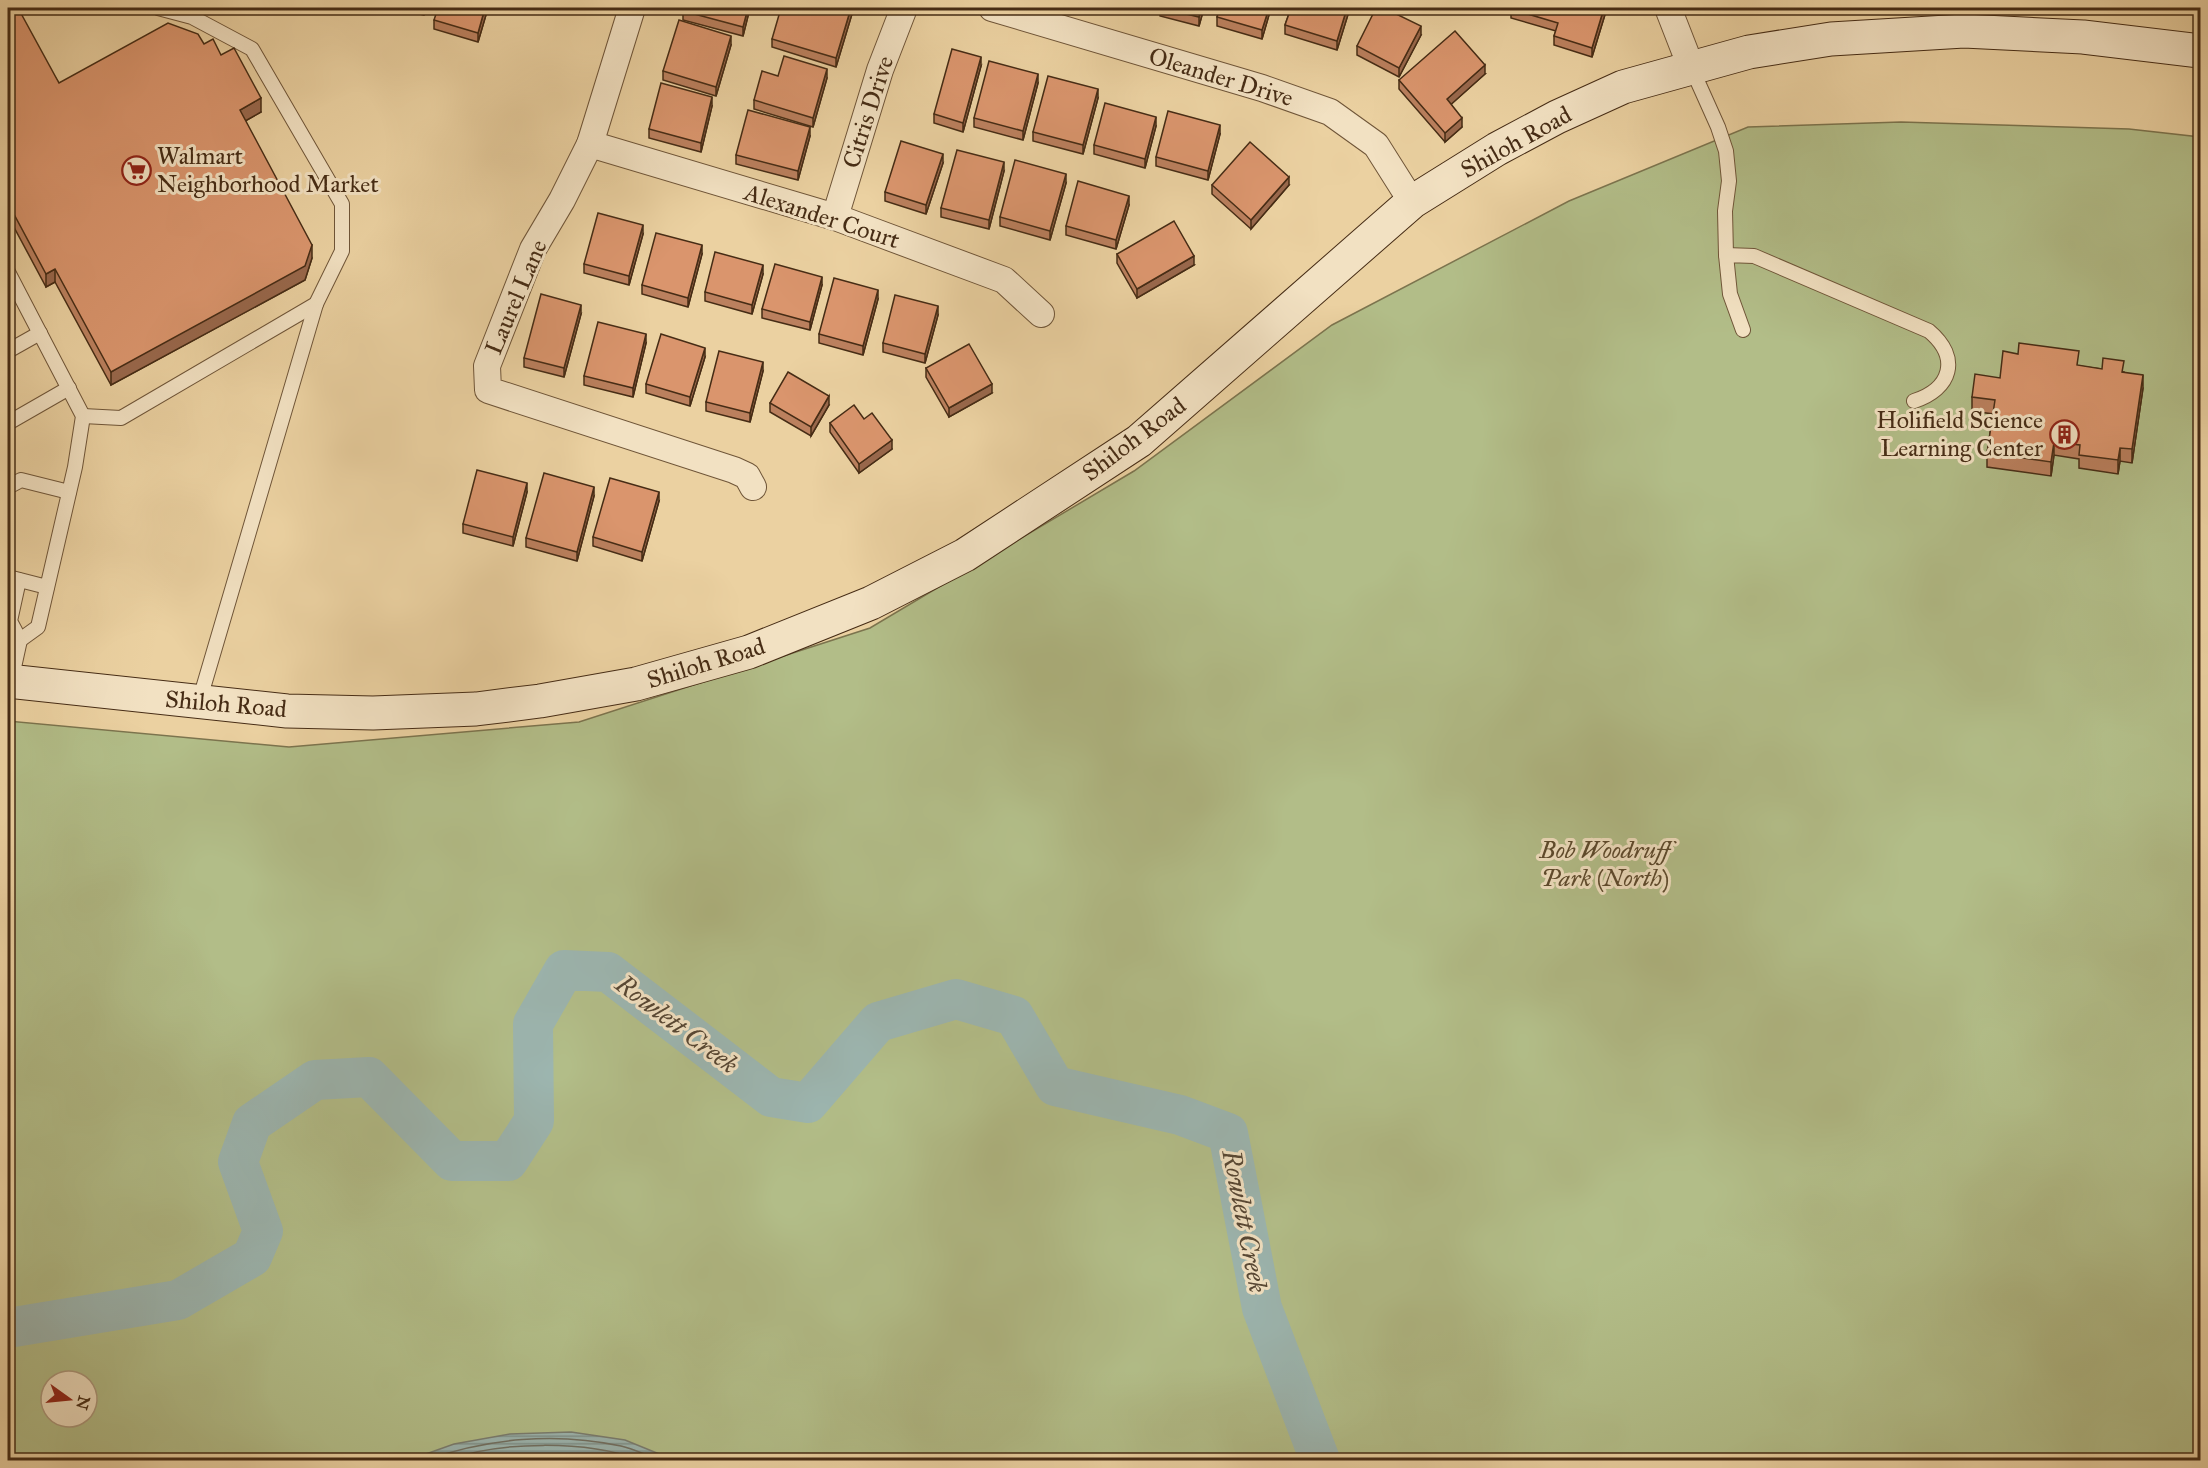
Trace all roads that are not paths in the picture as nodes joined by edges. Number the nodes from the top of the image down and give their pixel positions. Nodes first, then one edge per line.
1 (159, 8) edge
2 (632, 8) edge
3 (904, 8) edge
4 (992, 8) edge
5 (1668, 8) edge
6 (2200, 51) edge
7 (1691, 67) junction
8 (590, 144) junction
9 (1412, 202) junction
10 (835, 217) junction
11 (1726, 255) junction
12 (8, 276) edge
13 (316, 304) junction
14 (1041, 314) dead end
15 (1743, 330) dead end
16 (40, 333) junction
17 (8, 351) edge
18 (69, 388) junction
19 (1914, 401) dead end
20 (83, 416) junction
21 (8, 423) edge
22 (753, 487) dead end
23 (8, 488) edge
24 (69, 492) junction
25 (13, 579) edge
26 (47, 587) junction
27 (20, 640) junction
28 (9, 681) edge
29 (199, 703) junction

1 - 13 lane
2 - 8 street, Laurel Lane
3 - 10 street, Citris Drive
4 - 9 street, Oleander Drive
5 - 7 street
6 - 7 main road, Shiloh Road
7 - 9 main road, Shiloh Road
7 - 11 lane
8 - 10 street, Alexander Court
8 - 22 street, Laurel Lane
9 - 29 main road, Shiloh Road
10 - 14 street, Alexander Court
11 - 15 lane
11 - 19 lane
12 - 16 lane
13 - 20 lane
13 - 29 lane
16 - 17 lane
16 - 18 lane
18 - 20 lane
18 - 21 lane
20 - 24 lane
23 - 24 lane
24 - 26 lane
25 - 26 lane
25 - 27 lane
26 - 27 lane
27 - 28 lane
28 - 29 main road, Shiloh Road

